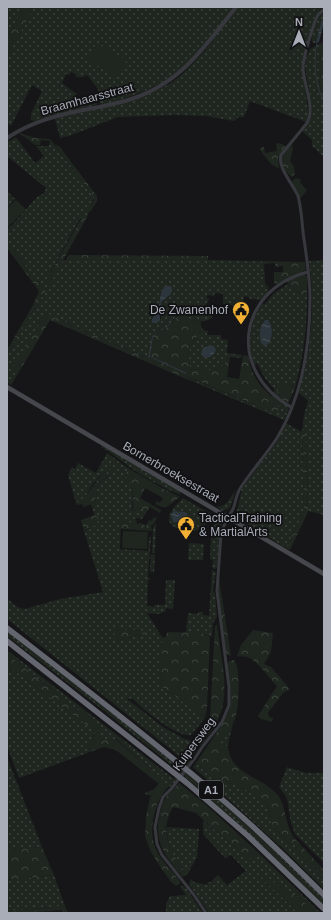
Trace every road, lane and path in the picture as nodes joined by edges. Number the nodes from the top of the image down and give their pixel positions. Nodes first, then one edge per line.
1 (236, 7) edge
2 (324, 9) edge
3 (7, 138) edge
4 (308, 272) junction
5 (7, 388) edge
6 (291, 407) junction
7 (228, 517) junction
8 (324, 574) edge
9 (7, 628) edge
10 (7, 641) edge
11 (324, 896) edge
12 (324, 909) edge
13 (206, 913) edge

1 - 3 street, Braamhaarsstraat
2 - 4 street, Kuipersweg
4 - 6 street, Kuipersweg
4 - 6 street
5 - 7 main road, Bornerbroeksestraat
6 - 7 street, Kuipersweg
7 - 8 main road, Bornerbroeksestraat
7 - 13 street, Kuipersweg
9 - 11 highway, A1
10 - 12 highway, A1

